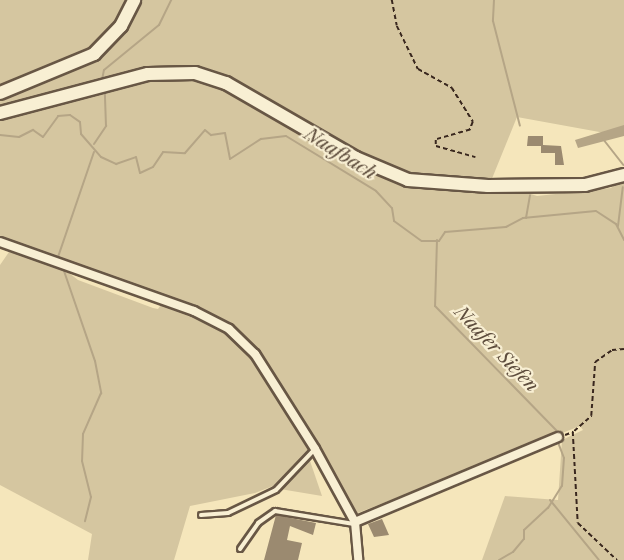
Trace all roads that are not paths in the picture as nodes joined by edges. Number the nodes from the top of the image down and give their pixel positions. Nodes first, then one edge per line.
1 (134, 0) edge
2 (0, 93) edge
3 (0, 113) edge
4 (624, 176) edge
5 (0, 242) edge
6 (558, 437) road end
7 (315, 449) junction
8 (201, 515) dead end
9 (355, 523) junction
10 (240, 549) dead end
11 (358, 560) edge

1 - 2 main road
3 - 4 main road
5 - 7 street
6 - 9 street
7 - 8 lane
7 - 9 street
9 - 10 lane
9 - 11 street

